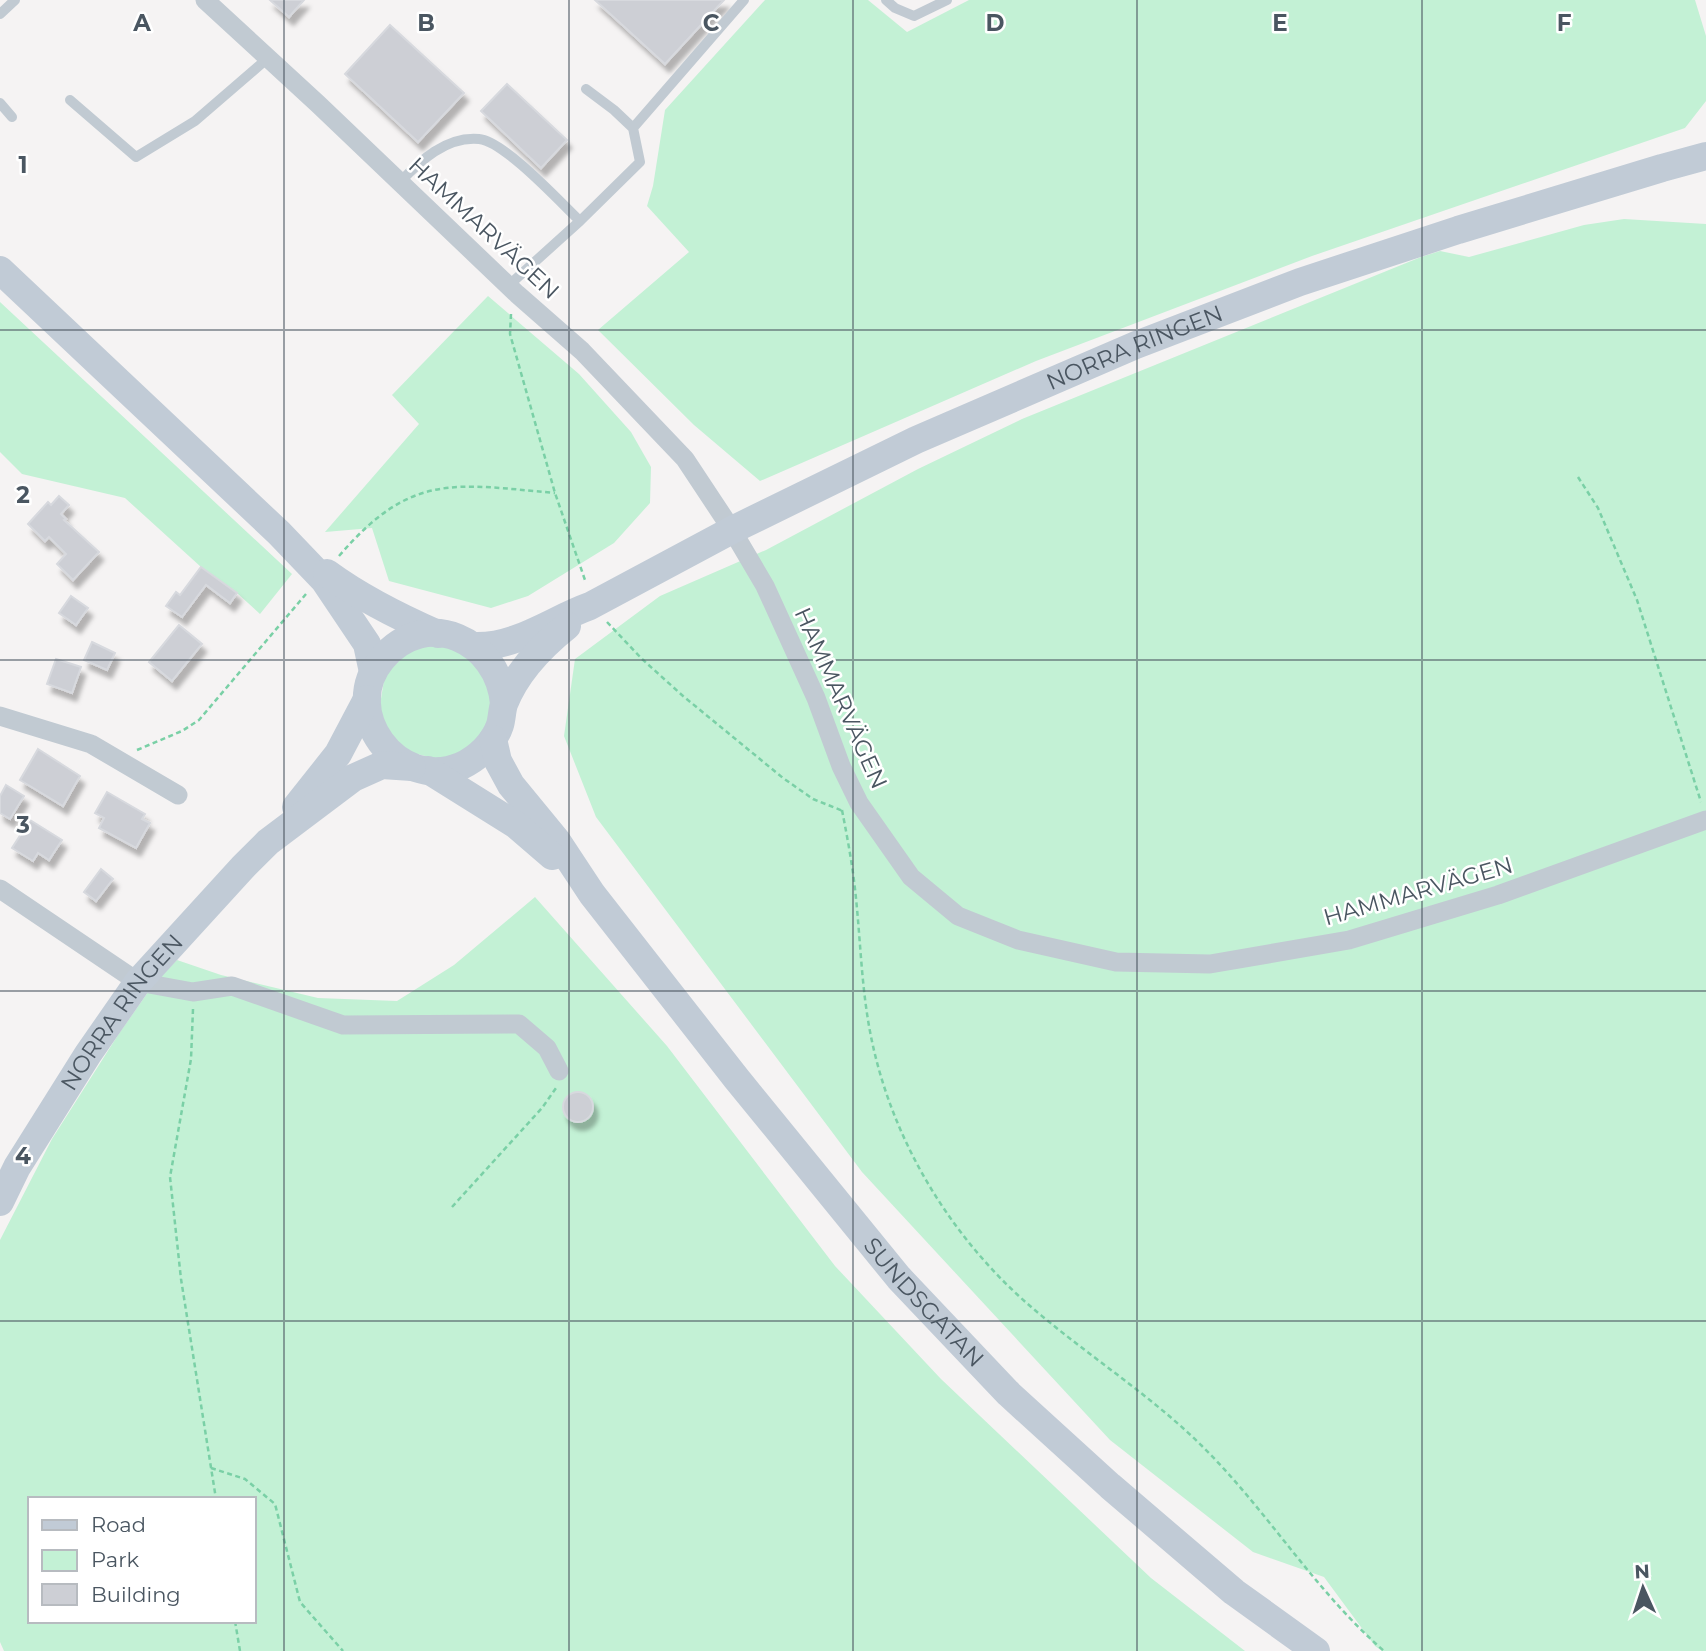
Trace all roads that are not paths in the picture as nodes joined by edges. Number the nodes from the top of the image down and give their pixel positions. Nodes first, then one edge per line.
1 (15, 0) edge
2 (205, 0) edge
3 (744, 0) edge
4 (886, 0) edge
5 (947, 0) edge
6 (0, 14) edge
7 (268, 58) junction
8 (586, 89) dead end
9 (70, 100) dead end
10 (0, 103) edge
11 (12, 117) dead end
12 (633, 128) junction
13 (1706, 156) edge
14 (400, 182) junction
15 (580, 220) junction
16 (0, 270) edge
17 (512, 290) junction
18 (732, 530) junction
19 (298, 552) junction
20 (594, 603) junction
21 (438, 634) junction
22 (475, 646) junction
23 (373, 672) junction
24 (366, 699) junction
25 (504, 704) junction
26 (0, 716) edge
27 (493, 739) junction
28 (420, 769) junction
29 (178, 795) dead end
30 (1704, 813) edge
31 (268, 842) junction
32 (0, 889) edge
33 (592, 894) junction
34 (138, 982) junction
35 (559, 1071) road end
36 (0, 1202) edge
37 (1316, 1651) edge

1 - 6 lane
2 - 7 street, HAMMARVÄGEN
3 - 12 lane
4 - 5 lane
7 - 9 lane
7 - 14 street, HAMMARVÄGEN
8 - 12 lane
10 - 11 lane
12 - 15 lane
13 - 18 main road, NORRA RINGEN
14 - 15 lane
14 - 17 street, HAMMARVÄGEN
15 - 17 lane
16 - 19 main road
17 - 18 street, HAMMARVÄGEN
18 - 20 main road, NORRA RINGEN
18 - 30 street, HAMMARVÄGEN
19 - 21 main road
19 - 23 main road
20 - 22 main road, NORRA RINGEN
20 - 25 main road, NORRA RINGEN
21 - 22 main road
21 - 23 main road
22 - 25 main road
23 - 24 main road
24 - 28 main road
24 - 31 main road, NORRA RINGEN
25 - 27 main road
26 - 29 street
27 - 28 main road
27 - 33 main road, SUNDSGATAN
28 - 31 main road, NORRA RINGEN
28 - 33 main road, SUNDSGATAN
31 - 34 main road, NORRA RINGEN
32 - 34 street
33 - 37 main road, SUNDSGATAN
34 - 35 street
34 - 36 main road, NORRA RINGEN

